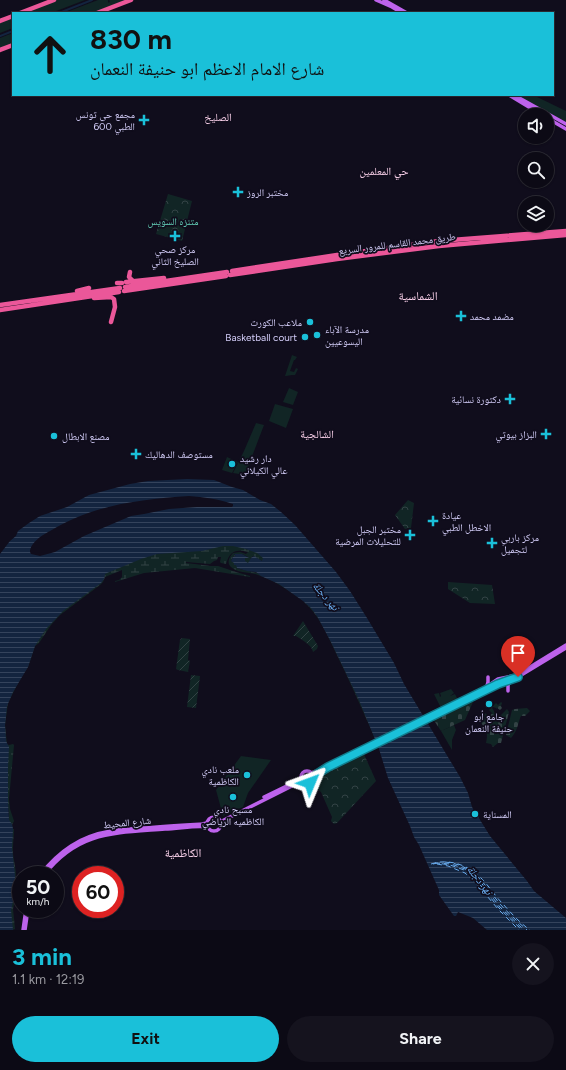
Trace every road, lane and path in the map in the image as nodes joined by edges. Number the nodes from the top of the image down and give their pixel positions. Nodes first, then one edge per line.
1 (54, 0) edge
2 (131, 0) edge
3 (376, 0) edge
4 (384, 0) edge
5 (23, 12) edge
6 (100, 12) edge
7 (400, 12) edge
8 (405, 12) edge
9 (12, 16) edge
10 (0, 21) edge
11 (12, 45) edge
12 (0, 50) edge
13 (510, 96) edge
14 (516, 96) edge
15 (530, 108) edge
16 (554, 122) edge
17 (566, 124) edge
18 (566, 129) edge
19 (565, 233) edge
20 (130, 272) dead end
21 (229, 273) junction
22 (184, 278) junction
23 (133, 281) junction
24 (190, 281) junction
25 (122, 287) junction
26 (88, 288) dead end
27 (166, 288) dead end
28 (69, 295) junction
29 (57, 301) junction
30 (0, 305) edge
31 (0, 310) edge
32 (111, 322) dead end
33 (566, 647) edge
34 (488, 678) dead end
35 (513, 679) junction
36 (499, 681) junction
37 (485, 688) junction
38 (508, 691) dead end
39 (470, 697) junction
40 (328, 767) junction
41 (311, 773) junction
42 (313, 778) junction
43 (301, 780) junction
44 (220, 821) junction
45 (208, 825) junction
46 (60, 855) junction
47 (49, 866) edge
48 (51, 866) edge
49 (26, 918) edge
50 (24, 930) edge

1 - 5 highway
2 - 6 highway
3 - 7 main road
4 - 8 main road
9 - 10 highway
11 - 12 highway
13 - 15 main road
14 - 17 main road
16 - 18 main road
19 - 21 highway, طريق محمد القاسم للمرور السريع
20 - 23 highway
21 - 22 highway, طريق محمد القاسم للمرور السريع
21 - 24 highway, طريق محمد القاسم للمرور السريع
22 - 23 highway
22 - 25 highway, طريق محمد القاسم للمرور السريع
23 - 25 highway
24 - 25 highway, طريق محمد القاسم للمرور السريع
24 - 27 highway
25 - 28 highway, طريق محمد القاسم للمرور السريع
25 - 29 highway, طريق محمد القاسم للمرور السريع
26 - 28 highway
28 - 30 highway, طريق محمد القاسم للمرور السريع
29 - 31 highway, طريق محمد القاسم للمرور السريع
29 - 32 highway
33 - 35 main road
33 - 36 main road
34 - 37 main road
35 - 36 main road
35 - 38 main road
36 - 37 main road
36 - 39 main road
37 - 39 main road
39 - 40 main road
40 - 41 main road
40 - 42 main road
41 - 42 main road
41 - 43 main road
42 - 43 main road
43 - 44 main road
44 - 45 main road
44 - 45 main road
45 - 46 main road, شارع المحيط
46 - 47 main road, شارع المحيط
46 - 48 main road, شارع المحيط
49 - 50 main road

